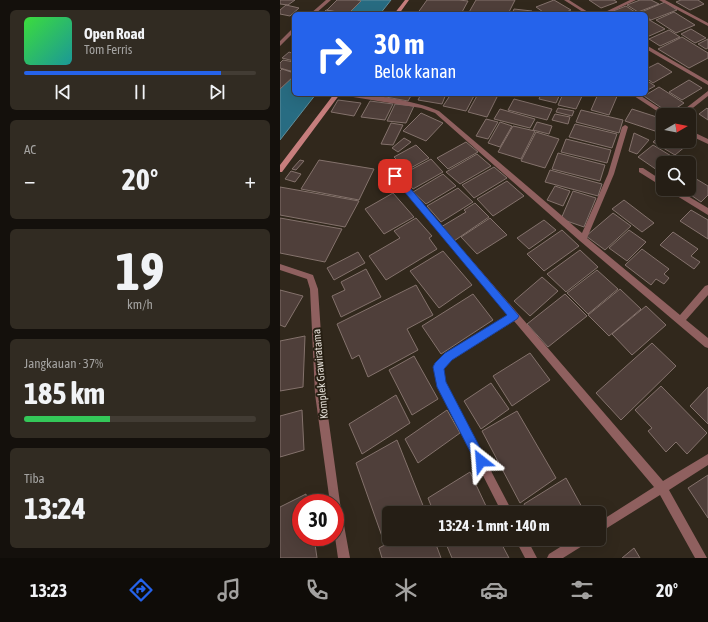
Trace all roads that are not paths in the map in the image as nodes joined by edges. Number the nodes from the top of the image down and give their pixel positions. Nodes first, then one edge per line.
1 (329, 0) edge
2 (407, 0) edge
3 (566, 0) edge
4 (634, 0) edge
5 (661, 0) edge
6 (314, 12) edge
7 (398, 12) edge
8 (587, 12) edge
9 (607, 12) edge
10 (708, 25) edge
11 (292, 31) edge
12 (280, 44) edge
13 (648, 48) edge
14 (708, 83) edge
15 (708, 93) edge
16 (336, 96) edge
17 (360, 96) edge
18 (637, 96) edge
19 (656, 108) edge
20 (689, 108) edge
21 (625, 127) dead end
22 (696, 136) edge
23 (708, 142) edge
24 (280, 170) edge
25 (641, 170) dead end
26 (395, 176) dead end
27 (656, 180) edge
28 (682, 196) edge
29 (708, 212) edge
30 (583, 239) junction
31 (280, 267) edge
32 (708, 289) edge
33 (514, 316) junction
34 (681, 320) junction
35 (708, 344) edge
36 (708, 459) edge
37 (662, 488) junction
38 (334, 494) edge
39 (504, 506) edge
40 (606, 524) edge
41 (342, 546) edge
42 (525, 546) edge
43 (572, 546) edge
44 (344, 558) edge
45 (531, 558) edge
46 (553, 558) edge
47 (702, 558) edge

1 - 6 street
2 - 7 main road
3 - 8 street
4 - 9 street
5 - 10 street
11 - 12 street
13 - 14 street
15 - 20 street
16 - 24 main road
17 - 30 street
18 - 19 street
21 - 30 street
22 - 23 street
25 - 27 street
26 - 33 street
28 - 29 street
30 - 34 street
31 - 38 street, Komplek Grawiratama
32 - 34 street
33 - 37 street
33 - 39 street
34 - 35 street
36 - 37 street
37 - 40 street
37 - 47 street
41 - 44 street, Komplek Grawiratama
42 - 45 street
43 - 46 street

